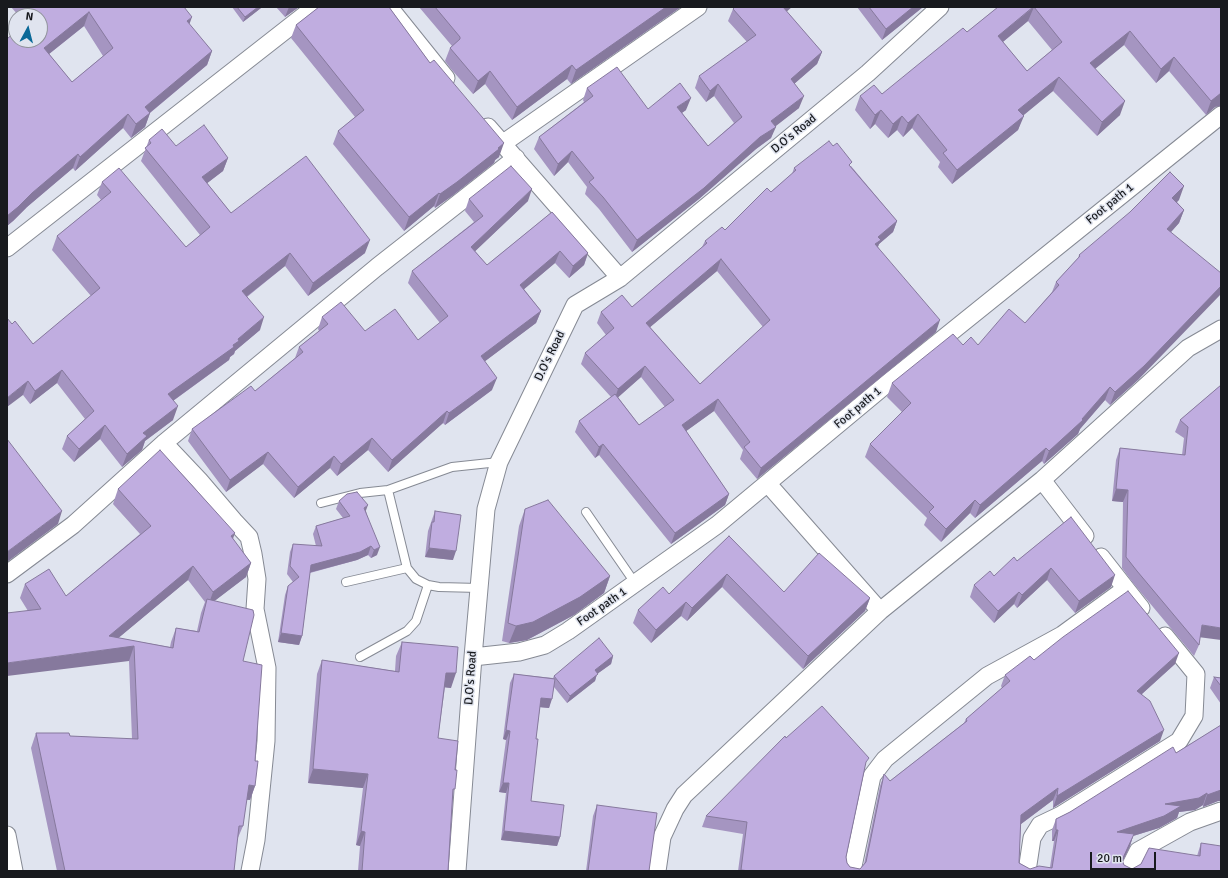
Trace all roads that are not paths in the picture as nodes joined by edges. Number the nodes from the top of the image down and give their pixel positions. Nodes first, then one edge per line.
1 (315, 7) edge
2 (389, 7) edge
3 (698, 7) edge
4 (940, 7) edge
5 (458, 92) edge
6 (478, 115) edge
7 (1221, 115) edge
8 (502, 144) junction
9 (516, 158) junction
10 (7, 248) edge
11 (620, 278) junction
12 (1221, 329) edge
13 (164, 444) junction
14 (499, 462) junction
15 (1042, 480) junction
16 (768, 484) junction
17 (388, 490) junction
18 (321, 503) dead end
19 (586, 512) dead end
20 (407, 568) junction
21 (7, 574) edge
22 (346, 582) dead end
23 (635, 583) junction
24 (428, 585) junction
25 (479, 588) junction
26 (1125, 589) junction
27 (880, 611) junction
28 (360, 657) dead end
29 (473, 657) junction
30 (1221, 811) edge
31 (7, 835) edge
32 (14, 871) edge
33 (250, 871) edge
34 (457, 871) edge
35 (657, 871) edge
36 (852, 871) edge
37 (1027, 871) edge
38 (1128, 871) edge

1 - 10 street
2 - 5 street
3 - 8 street
4 - 11 street, D.O's Road
6 - 8 street
7 - 16 street, Foot path 1
8 - 9 street
9 - 11 street
9 - 13 street
11 - 14 street, D.O's Road
12 - 15 street
13 - 21 street
13 - 33 street
14 - 17 lane
14 - 25 street, D.O's Road
15 - 26 street
15 - 27 street
16 - 23 street, Foot path 1
16 - 27 street
17 - 18 lane
17 - 20 lane
19 - 23 lane
20 - 22 lane
20 - 24 lane
23 - 29 street, Foot path 1
24 - 25 lane
24 - 28 lane
25 - 29 street, D.O's Road
26 - 36 street
26 - 37 street
27 - 35 street
29 - 34 street, D.O's Road
30 - 38 street
31 - 32 street

